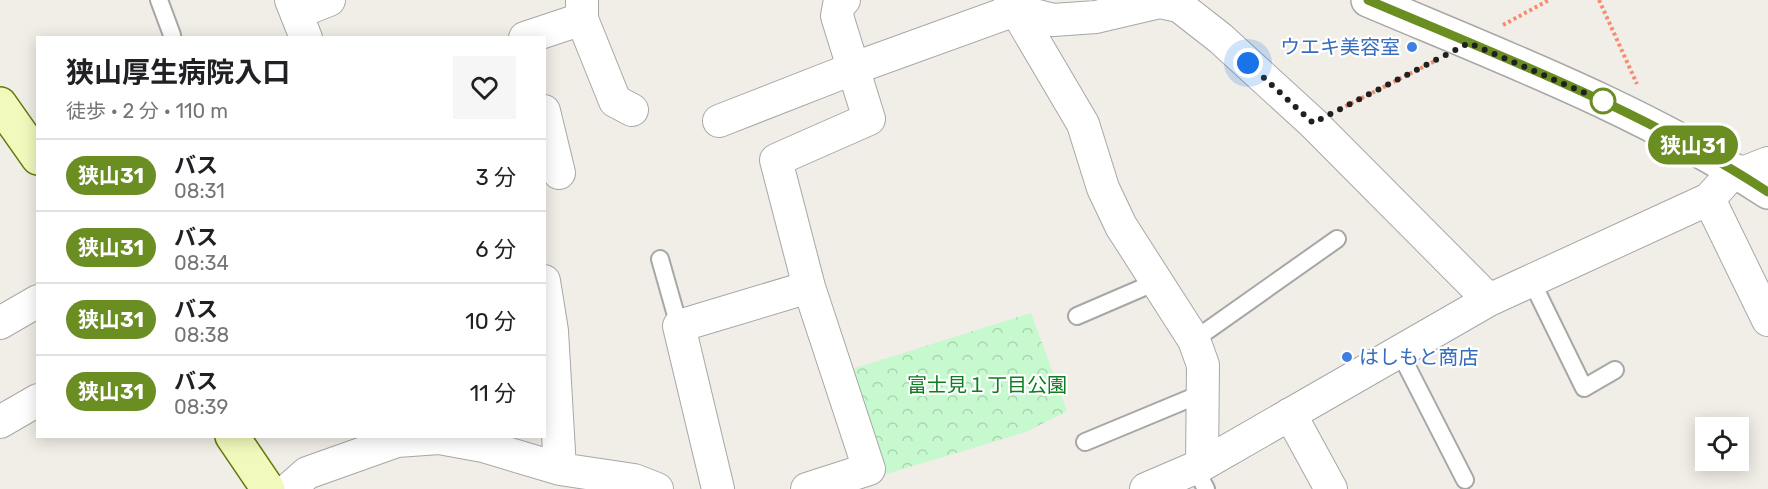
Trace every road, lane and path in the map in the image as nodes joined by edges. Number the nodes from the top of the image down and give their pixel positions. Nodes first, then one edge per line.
1 (159, 0) edge
2 (329, 0) edge
3 (844, 0) edge
4 (1368, 0) edge
5 (1549, 0) edge
6 (1599, 0) edge
7 (1012, 5) edge
8 (582, 10) edge
9 (298, 17) edge
10 (172, 35) dead end
11 (528, 36) edge
12 (1469, 43) junction
13 (852, 69) junction
14 (0, 104) edge
15 (632, 110) dead end
16 (546, 119) edge
17 (719, 121) dead end
18 (1313, 123) junction
19 (1654, 125) junction
20 (36, 155) edge
21 (1748, 169) edge
22 (559, 173) dead end
23 (1768, 192) edge
24 (1709, 199) junction
25 (1337, 239) dead end
26 (660, 259) dead end
27 (1531, 280) junction
28 (1156, 282) junction
29 (809, 287) junction
30 (546, 294) edge
31 (1489, 300) junction
32 (36, 302) edge
33 (1077, 316) dead end
34 (1768, 320) edge
35 (0, 322) edge
36 (679, 326) junction
37 (1194, 340) junction
38 (1399, 351) junction
39 (1615, 370) dead end
40 (1203, 393) junction
41 (36, 401) edge
42 (1290, 414) junction
43 (0, 422) edge
44 (233, 438) edge
45 (419, 438) edge
46 (1085, 442) dead end
47 (560, 469) junction
48 (1201, 474) edge
49 (1465, 480) dead end
50 (268, 489) edge
51 (289, 489) edge
52 (657, 489) edge
53 (718, 489) edge
54 (807, 489) edge
55 (1146, 489) edge
56 (1331, 489) edge

1 - 10 lane
2 - 9 street
3 - 13 street
4 - 12 street
5 - 12 path
6 - 19 path
7 - 13 street
7 - 18 street
7 - 28 street
8 - 11 street
8 - 15 street
12 - 18 path
12 - 19 street
13 - 17 street
13 - 29 street
14 - 20 main road
16 - 22 street
18 - 31 street
19 - 21 street
21 - 23 street
21 - 24 street
24 - 27 street
24 - 34 street
25 - 37 lane
26 - 36 lane
27 - 31 street
27 - 39 lane
28 - 33 lane
28 - 37 street
29 - 36 street
29 - 54 street
30 - 47 street
31 - 38 street
32 - 35 street
36 - 53 street
37 - 40 street
38 - 42 street
38 - 49 lane
40 - 46 lane
40 - 48 street
41 - 43 street
42 - 48 street
42 - 56 street
44 - 50 main road
45 - 47 street
45 - 51 street
47 - 52 street
48 - 55 street

